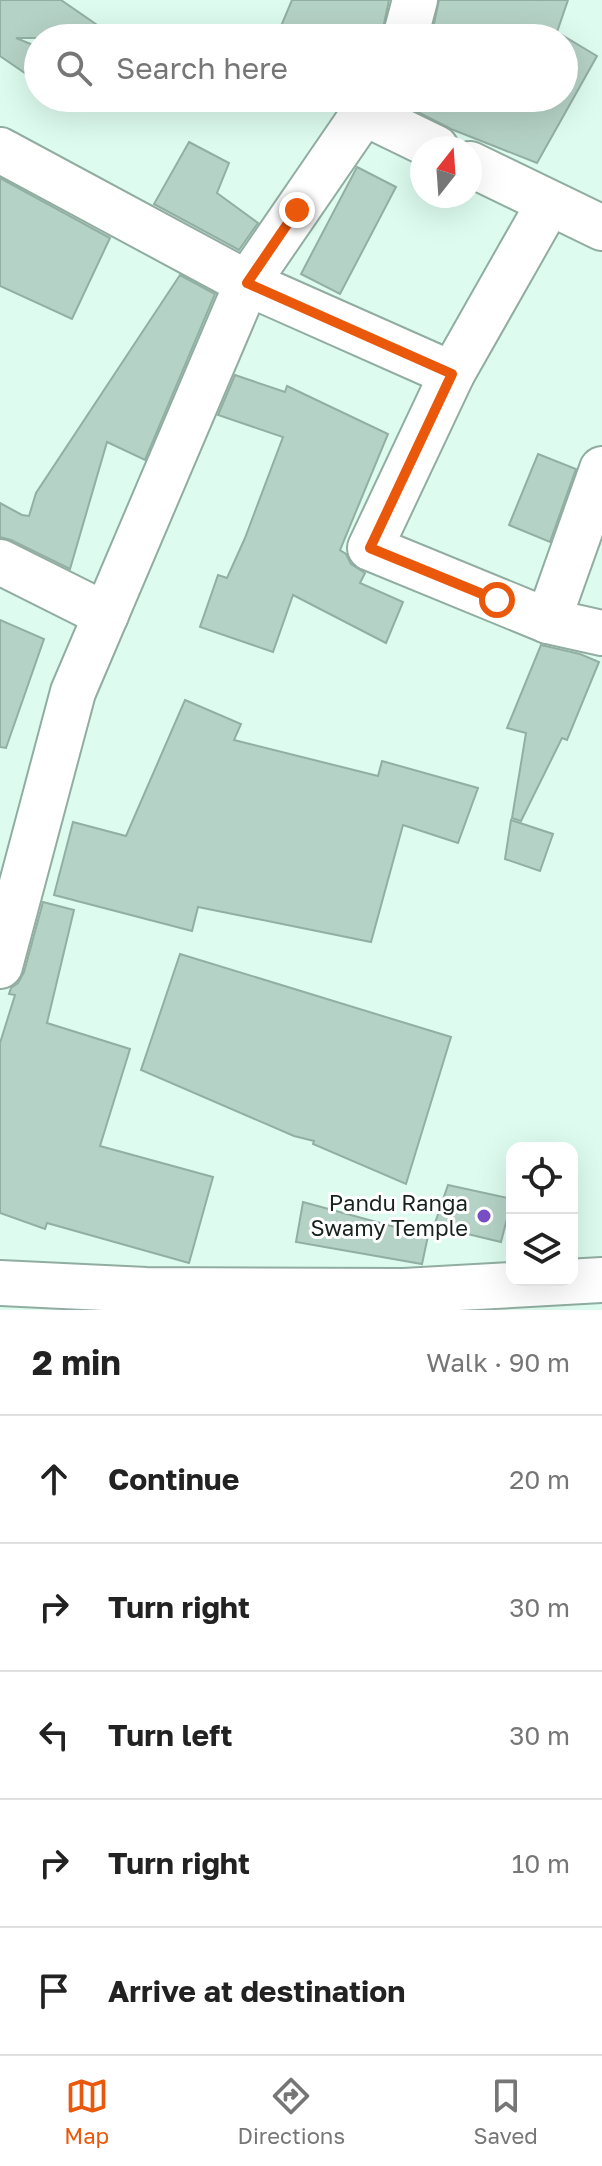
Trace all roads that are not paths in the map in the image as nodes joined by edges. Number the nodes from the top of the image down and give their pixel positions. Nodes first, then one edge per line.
1 (415, 0) edge
2 (409, 24) edge
3 (365, 112) edge
4 (379, 112) edge
5 (417, 136) edge
6 (0, 150) edge
7 (482, 170) edge
8 (549, 203) junction
9 (602, 228) edge
10 (247, 283) junction
11 (452, 374) junction
12 (602, 469) edge
13 (0, 562) edge
14 (106, 615) junction
15 (548, 621) junction
16 (602, 633) edge
17 (0, 966) edge
18 (602, 1280) edge
19 (0, 1283) edge

1 - 2 street
3 - 10 street
4 - 5 street
6 - 10 street
7 - 8 street
8 - 9 street
8 - 11 street
10 - 11 street
10 - 14 street
11 - 15 street
12 - 15 street
13 - 14 street
14 - 17 street
15 - 16 street
18 - 19 street

